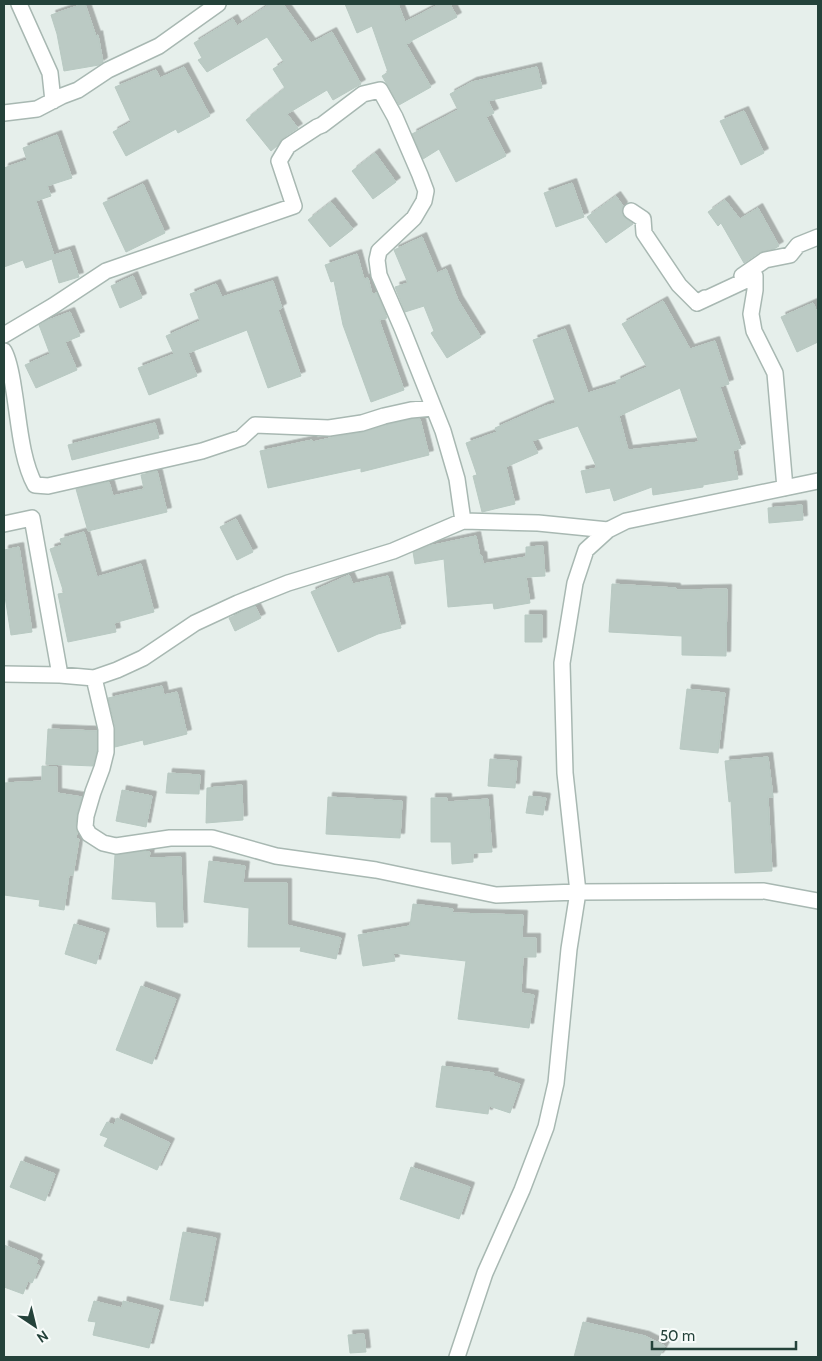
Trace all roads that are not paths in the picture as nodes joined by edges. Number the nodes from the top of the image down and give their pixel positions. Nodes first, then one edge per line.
1 (19, 4) edge
2 (218, 4) edge
3 (50, 73) junction
4 (78, 90) junction
5 (53, 100) junction
6 (4, 113) edge
7 (631, 212) dead end
8 (818, 237) edge
9 (697, 302) junction
10 (4, 335) edge
11 (4, 351) edge
12 (434, 408) junction
13 (818, 481) edge
14 (785, 488) junction
15 (463, 521) junction
16 (4, 524) edge
17 (608, 530) junction
18 (4, 674) edge
19 (60, 675) junction
20 (94, 678) junction
21 (578, 892) junction
22 (818, 901) edge
23 (457, 1357) edge

1 - 3 street
2 - 4 street
3 - 4 street
3 - 5 street
4 - 5 street
5 - 6 street
7 - 9 street
8 - 9 street
9 - 14 street
10 - 12 street
11 - 12 street
12 - 15 street
13 - 14 street
14 - 17 street
15 - 17 street
15 - 20 street
16 - 19 street
17 - 21 street
18 - 19 street
19 - 20 street
20 - 21 street
21 - 22 street
21 - 23 street

